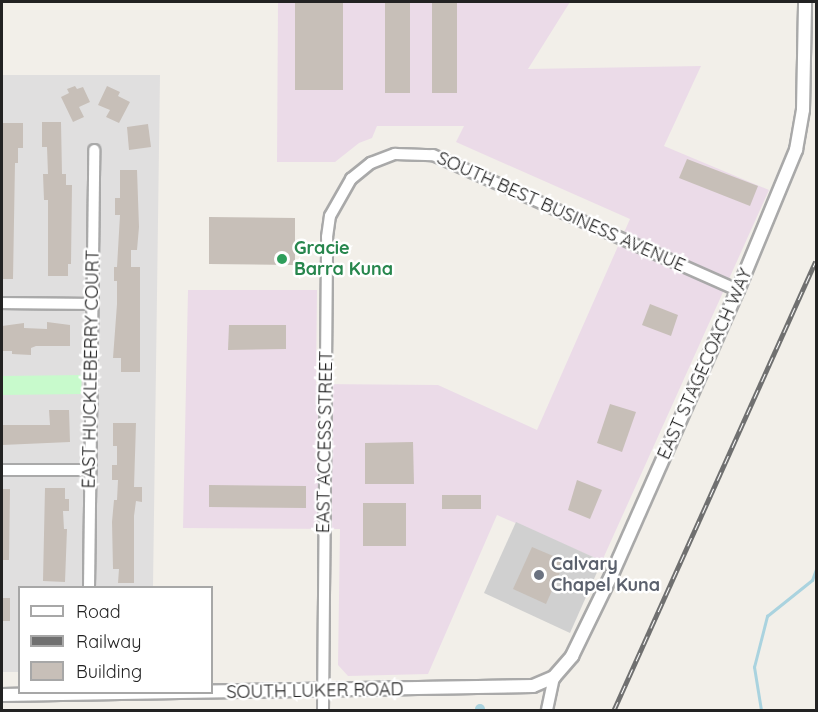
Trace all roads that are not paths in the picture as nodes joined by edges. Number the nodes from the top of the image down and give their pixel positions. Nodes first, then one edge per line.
1 (804, 2) edge
2 (94, 150) dead end
3 (351, 179) joint
4 (738, 290) junction
5 (2, 303) edge
6 (91, 304) junction
7 (2, 470) edge
8 (90, 470) junction
9 (89, 586) edge
10 (554, 677) junction
11 (322, 690) junction
12 (213, 692) edge
13 (66, 694) edge
14 (2, 695) edge
15 (322, 711) edge
16 (547, 711) edge

1 - 4 street, EAST STAGECOACH WAY
2 - 6 street, EAST HUCKLEBERRY COURT
3 - 4 street, SOUTH BEST BUSINESS AVENUE
3 - 11 street, EAST ACCESS STREET
4 - 10 street, EAST STAGECOACH WAY
5 - 6 street
6 - 8 street, EAST HUCKLEBERRY COURT
7 - 8 street
8 - 9 street, EAST HUCKLEBERRY COURT
10 - 11 street, SOUTH LUKER ROAD
10 - 16 street, EAST STAGECOACH WAY
11 - 12 street, SOUTH LUKER ROAD
11 - 15 street, EAST ACCESS STREET
13 - 14 street, SOUTH LUKER ROAD

